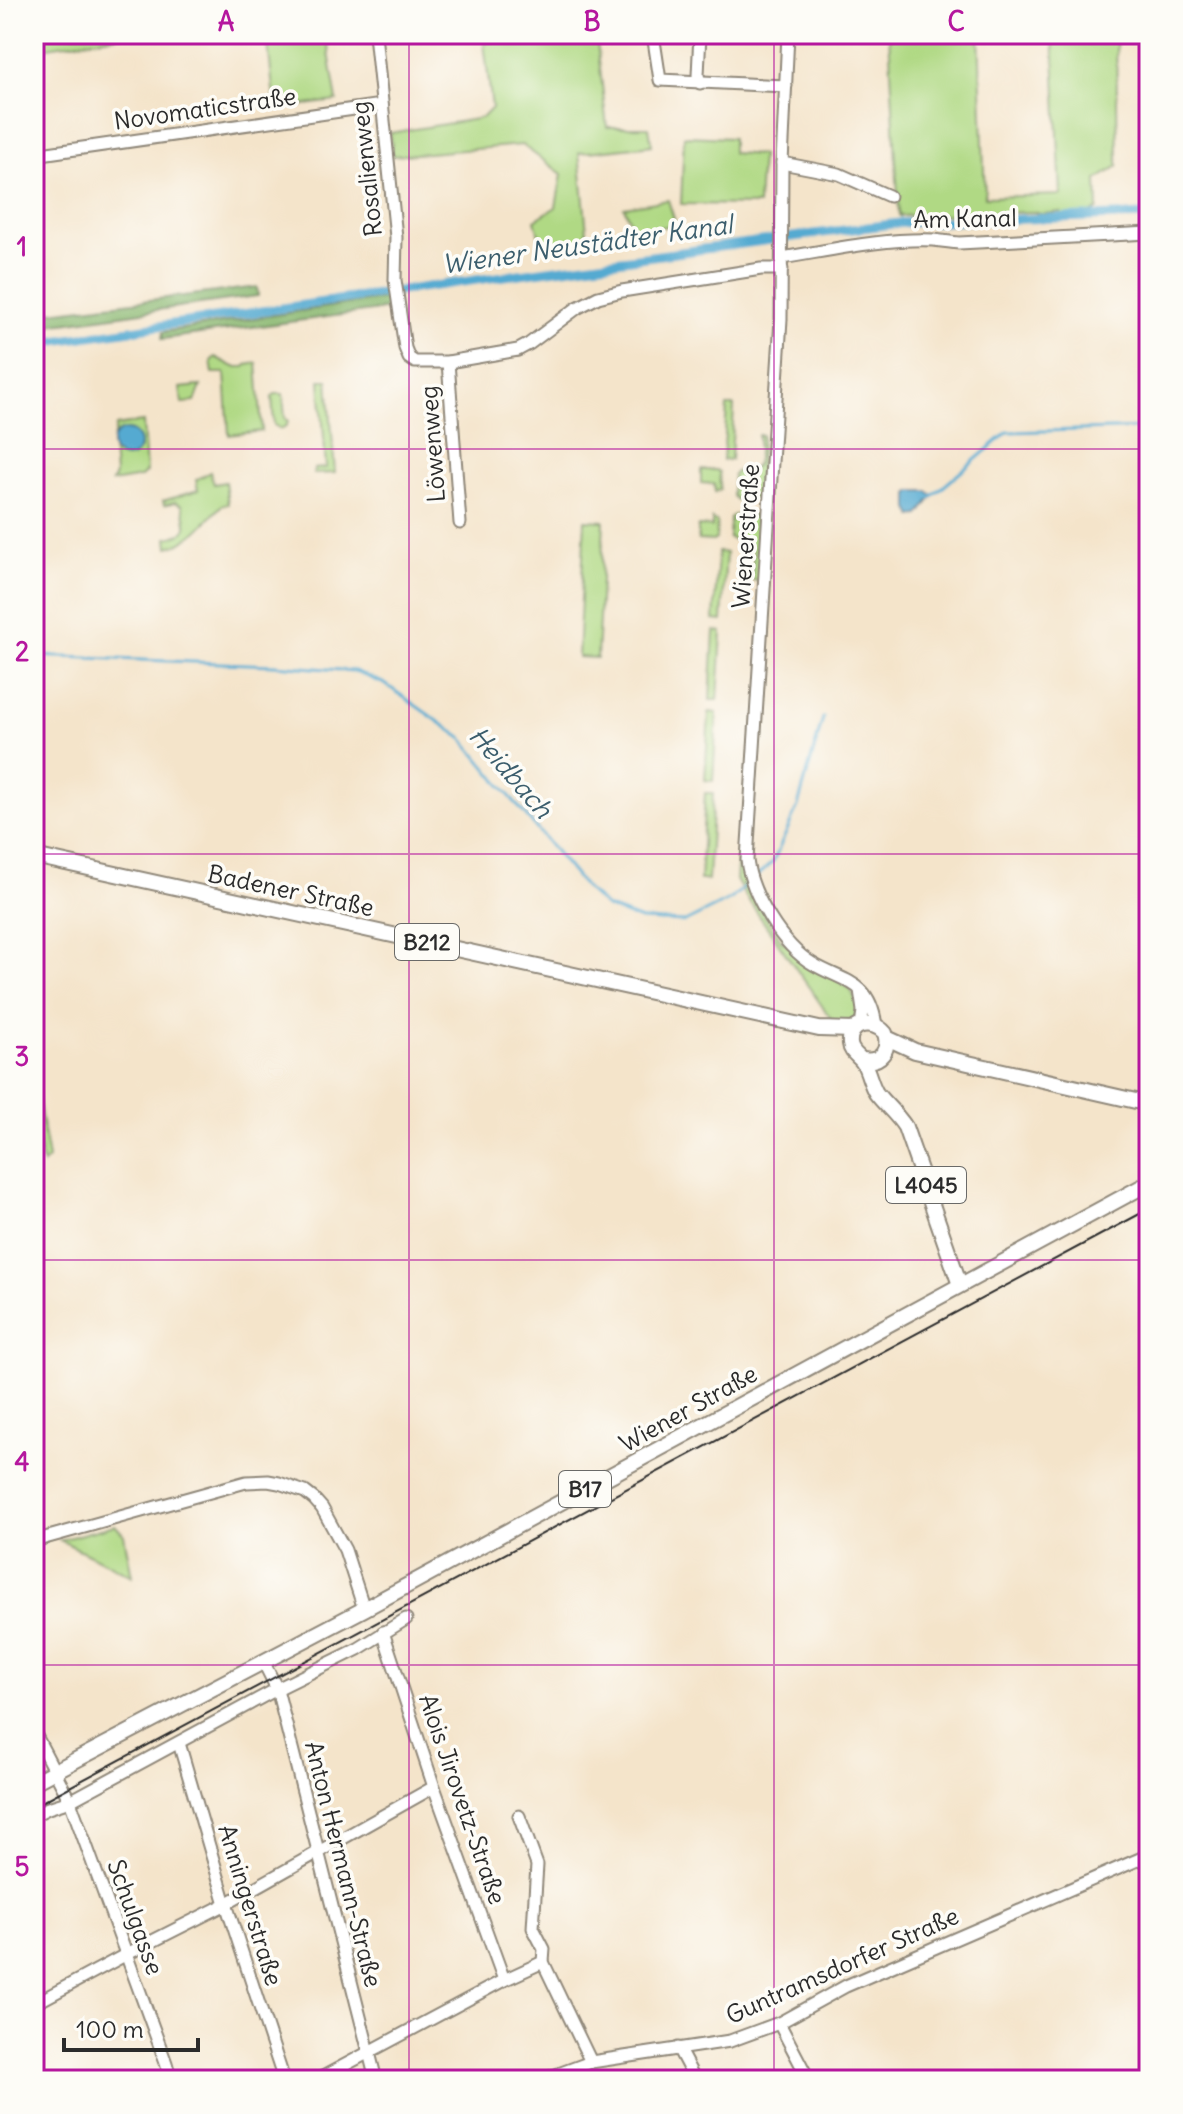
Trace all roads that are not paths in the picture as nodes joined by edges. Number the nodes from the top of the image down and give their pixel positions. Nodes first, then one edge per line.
1 (375, 34) edge
2 (653, 34) edge
3 (700, 34) edge
4 (788, 34) edge
5 (700, 83) junction
6 (786, 86) junction
7 (382, 105) junction
8 (34, 155) edge
9 (782, 163) junction
10 (889, 196) dead end
11 (1149, 233) edge
12 (782, 258) junction
13 (448, 362) junction
14 (460, 523) dead end
15 (34, 856) edge
16 (864, 1026) junction
17 (819, 1029) junction
18 (887, 1038) junction
19 (850, 1045) junction
20 (915, 1051) junction
21 (875, 1058) junction
22 (1149, 1104) edge
23 (1149, 1183) edge
24 (960, 1285) junction
25 (34, 1541) edge
26 (364, 1609) junction
27 (406, 1619) dead end
28 (383, 1632) junction
29 (263, 1661) junction
30 (277, 1689) junction
31 (34, 1732) edge
32 (179, 1743) junction
33 (55, 1770) junction
34 (34, 1782) edge
35 (434, 1787) junction
36 (70, 1801) junction
37 (34, 1815) edge
38 (519, 1816) dead end
39 (319, 1853) junction
40 (1149, 1855) edge
41 (226, 1904) junction
42 (127, 1954) junction
43 (543, 1962) junction
44 (504, 1980) junction
45 (34, 2004) edge
46 (779, 2023) junction
47 (678, 2048) junction
48 (368, 2052) junction
49 (591, 2062) junction
50 (171, 2080) edge
51 (284, 2080) edge
52 (317, 2080) edge
53 (376, 2080) edge
54 (544, 2080) edge
55 (695, 2080) edge
56 (809, 2080) edge

1 - 7 street, Rosalienweg
2 - 5 street
3 - 5 street
4 - 6 street, Wienerstraße
5 - 6 street
6 - 9 street, Wienerstraße
7 - 8 street, Novomaticstraße
7 - 13 street, Rosalienweg
9 - 10 street
9 - 12 street, Wienerstraße
11 - 12 street, Am Kanal
12 - 13 street, Am Kanal
12 - 16 street, Wienerstraße
13 - 14 street, Löwenweg
15 - 17 main road, Badener Straße / B212
16 - 17 main road, Badener Straße / B212
16 - 18 main road
16 - 19 main road
17 - 19 main road, Badener Straße / B212
18 - 20 main road
18 - 21 main road
19 - 21 main road, B212
20 - 21 main road
20 - 22 main road
21 - 24 main road, L4045
23 - 24 main road, Wiener Straße / B17
24 - 26 main road, Wiener Straße / B17
25 - 26 street
26 - 29 main road, Wiener Straße / B17
27 - 28 street
28 - 30 street
28 - 35 street, Alois Jirovetz-Straße
29 - 30 street, Anton Hermann-Straße
29 - 33 main road, Wiener Straße / B17
30 - 32 street
30 - 39 street, Anton Hermann-Straße
31 - 33 street, Schulgasse
32 - 36 street
32 - 41 street, Anningerstraße
33 - 34 main road, Wiener Straße / B17
33 - 36 street, Schulgasse
35 - 39 street
35 - 44 street, Alois Jirovetz-Straße
36 - 37 street
36 - 42 street, Schulgasse
38 - 43 street
39 - 41 street
39 - 48 street, Anton Hermann-Straße
40 - 46 street, Guntramsdorfer Straße
41 - 42 street
41 - 51 street, Anningerstraße
42 - 45 street
42 - 50 street, Schulgasse
43 - 44 street
43 - 49 street
44 - 48 street
46 - 47 street, Guntramsdorfer Straße
46 - 56 street
47 - 49 street, Guntramsdorfer Straße
47 - 55 street
48 - 52 street
48 - 53 street, Anton Hermann-Straße
49 - 54 street, Guntramsdorfer Straße

